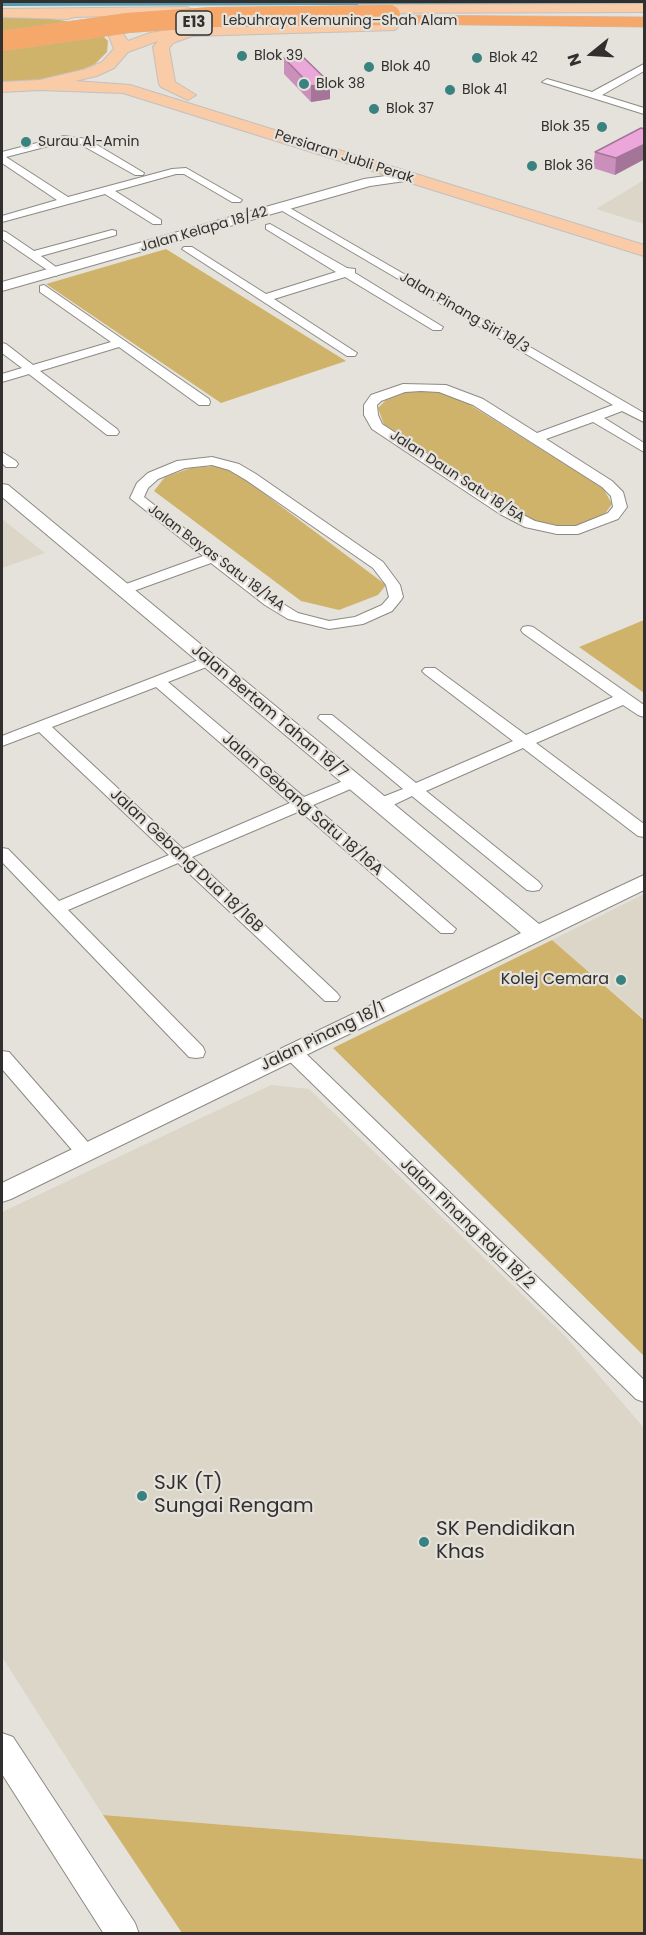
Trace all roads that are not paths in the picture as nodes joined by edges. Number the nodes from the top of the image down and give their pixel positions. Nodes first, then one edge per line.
1 (645, 8) edge
2 (178, 11) junction
3 (3, 13) edge
4 (51, 13) junction
5 (645, 15) edge
6 (389, 17) junction
7 (645, 22) edge
8 (645, 27) edge
9 (221, 30) junction
10 (186, 32) junction
11 (2, 41) edge
12 (2, 47) edge
13 (122, 49) junction
14 (108, 65) junction
15 (643, 69) edge
16 (547, 82) dead end
17 (40, 85) junction
18 (2, 87) edge
19 (188, 95) junction
20 (593, 96) junction
21 (645, 111) edge
22 (2, 157) edge
23 (139, 173) dead end
24 (369, 173) junction
25 (106, 190) junction
26 (236, 200) dead end
27 (66, 201) junction
28 (283, 207) junction
29 (2, 219) edge
30 (157, 222) dead end
31 (270, 227) dead end
32 (112, 233) dead end
33 (2, 234) edge
34 (645, 238) edge
35 (188, 249) dead end
36 (645, 251) edge
37 (32, 255) junction
38 (379, 262) junction
39 (56, 272) junction
40 (346, 272) junction
41 (2, 287) edge
42 (44, 289) dead end
43 (264, 298) junction
44 (437, 327) dead end
45 (120, 343) junction
46 (2, 348) edge
47 (351, 353) dead end
48 (30, 369) junction
49 (2, 378) edge
50 (204, 402) dead end
51 (623, 406) junction
52 (594, 417) junction
53 (645, 418) edge
54 (112, 432) dead end
55 (534, 439) junction
56 (645, 448) edge
57 (2, 489) edge
58 (212, 558) junction
59 (123, 590) junction
60 (528, 630) dead end
61 (209, 661) junction
62 (430, 671) dead end
63 (158, 681) junction
64 (625, 698) junction
65 (645, 712) edge
66 (326, 718) dead end
67 (42, 726) junction
68 (2, 741) edge
69 (525, 742) junction
70 (354, 782) junction
71 (415, 790) junction
72 (302, 804) junction
73 (381, 804) junction
74 (645, 832) edge
75 (2, 853) edge
76 (180, 856) junction
77 (645, 882) edge
78 (534, 886) dead end
79 (56, 909) junction
80 (447, 929) dead end
81 (537, 934) junction
82 (331, 997) dead end
83 (196, 1052) dead end
84 (292, 1052) junction
85 (2, 1057) edge
86 (86, 1153) junction
87 (2, 1193) edge
88 (645, 1393) edge
89 (2, 1747) edge
90 (123, 1934) edge

1 - 2 main road
2 - 4 main road
2 - 10 main road
3 - 4 main road
4 - 13 main road
5 - 6 highway, Lebuhraya Kemuning–Shah Alam / E13
6 - 7 highway, Lebuhraya Kemuning–Shah Alam / E13
6 - 11 highway, Lebuhraya Kemuning–Shah Alam / E13, bridge
6 - 12 highway, Lebuhraya Kemuning–Shah Alam / E13, bridge
8 - 9 main road
9 - 10 main road
9 - 19 main road
10 - 13 main road
13 - 14 main road
14 - 17 main road
14 - 19 main road, Persiaran Jubli Perak
15 - 20 street
16 - 20 street
17 - 18 main road
17 - 24 main road, Persiaran Jubli Perak
19 - 34 main road, Persiaran Jubli Perak
20 - 21 street
22 - 23 street
22 - 27 street
24 - 28 street, Jalan Kelapa 18/42
24 - 36 main road, Persiaran Jubli Perak
25 - 26 street
25 - 27 street
25 - 30 street
27 - 29 street
28 - 38 street, Jalan Pinang Siri 18/3
28 - 39 street, Jalan Kelapa 18/42
31 - 40 street
32 - 37 street
33 - 37 street
35 - 43 street
37 - 39 street
38 - 40 street
38 - 51 street, Jalan Pinang Siri 18/3
39 - 41 street, Jalan Kelapa 18/42
40 - 43 street
40 - 44 street
42 - 45 street
43 - 47 street
45 - 48 street
45 - 50 street
46 - 48 street
48 - 49 street
48 - 54 street
51 - 52 street
51 - 53 street, Jalan Pinang Siri 18/3
52 - 55 street
52 - 56 street
55 - 55 street, Jalan Daun Satu 18/5A
57 - 59 street, Jalan Bertam Tahan 18/7
58 - 58 street, Jalan Bayas Satu 18/14A
58 - 59 street
59 - 61 street, Jalan Bertam Tahan 18/7
60 - 64 street
61 - 63 street
61 - 70 street, Jalan Bertam Tahan 18/7
62 - 69 street
63 - 67 street
63 - 72 street, Jalan Gebang Satu 18/16A
64 - 65 street
64 - 69 street
66 - 71 street
67 - 68 street
67 - 76 street, Jalan Gebang Dua 18/16B
69 - 71 street
69 - 74 street
70 - 72 street
70 - 73 street, Jalan Bertam Tahan 18/7
71 - 73 street
71 - 78 street
72 - 76 street
72 - 80 street, Jalan Gebang Satu 18/16A
73 - 81 street, Jalan Bertam Tahan 18/7
75 - 79 street
76 - 79 street
76 - 82 street, Jalan Gebang Dua 18/16B
77 - 81 street, Jalan Pinang 18/1
79 - 83 street
81 - 84 street, Jalan Pinang 18/1
84 - 86 street, Jalan Pinang 18/1
84 - 88 street, Jalan Pinang Raja 18/2
85 - 86 street
86 - 87 street, Jalan Pinang 18/1
89 - 90 street

